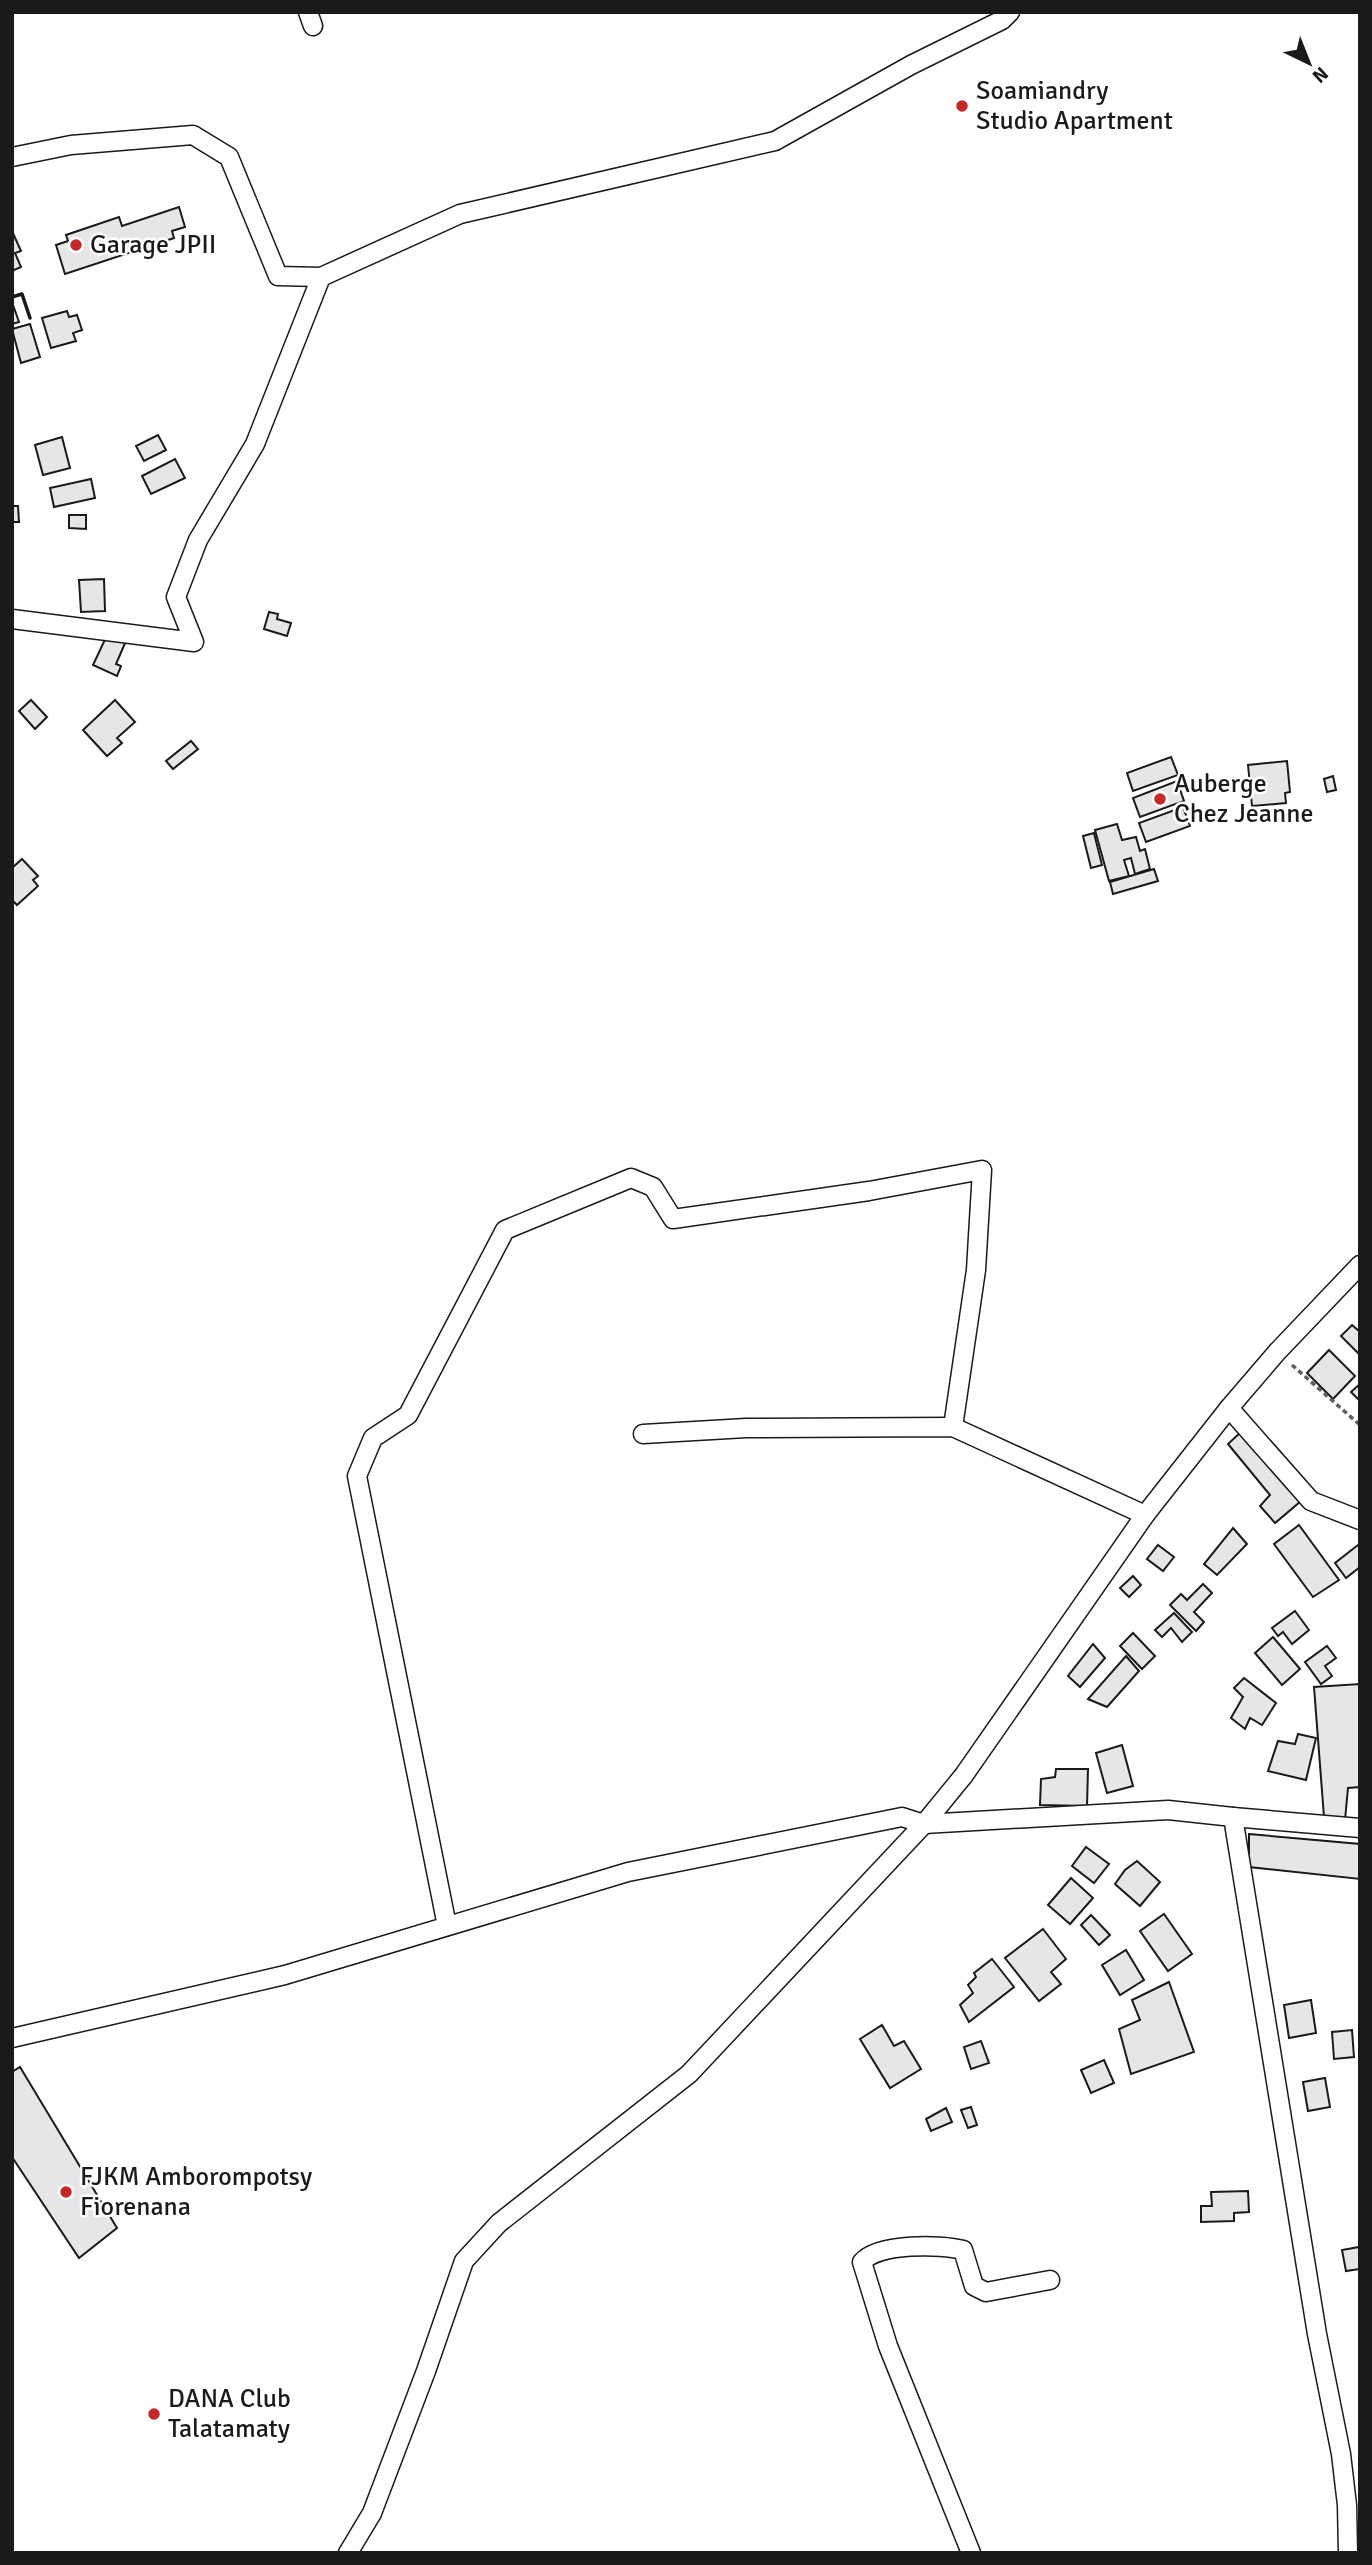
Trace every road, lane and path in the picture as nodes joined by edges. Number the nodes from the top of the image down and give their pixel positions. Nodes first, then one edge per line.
1 (1010, 12) edge
2 (12, 157) edge
3 (321, 277) junction
4 (12, 619) edge
5 (1360, 1265) edge
6 (1277, 1352) junction
7 (1229, 1408) junction
8 (1360, 1425) edge
9 (953, 1427) junction
10 (643, 1434) dead end
11 (1145, 1515) junction
12 (1360, 1520) edge
13 (1233, 1817) junction
14 (924, 1824) junction
15 (1360, 1828) edge
16 (447, 1926) junction
17 (12, 2038) edge
18 (1050, 2280) dead end
19 (348, 2553) edge
20 (971, 2553) edge
21 (1348, 2553) edge

1 - 3 street
2 - 3 street
3 - 4 street
5 - 6 street
6 - 7 street
6 - 8 path
7 - 11 street
7 - 12 street
9 - 10 street
9 - 11 street
9 - 16 street
11 - 14 street
13 - 14 street
13 - 15 street
13 - 21 street
14 - 16 street
14 - 19 street
16 - 17 street
18 - 20 street

